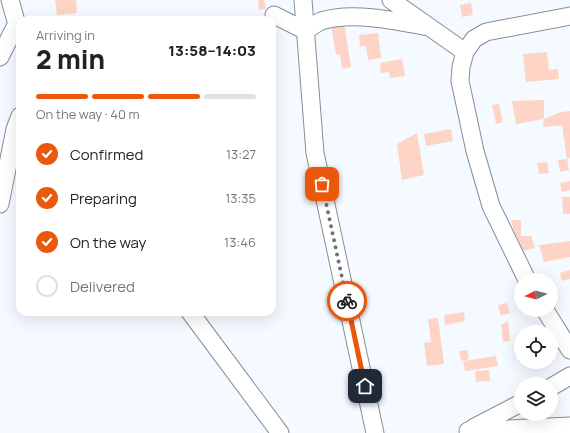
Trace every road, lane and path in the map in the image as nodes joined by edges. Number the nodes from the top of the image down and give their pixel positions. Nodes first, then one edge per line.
1 (10, 0) edge
2 (303, 0) edge
3 (391, 0) edge
4 (274, 15) dead end
5 (570, 16) edge
6 (429, 27) junction
7 (306, 31) junction
8 (12, 33) edge
9 (465, 52) junction
10 (0, 57) edge
11 (16, 126) edge
12 (0, 204) edge
13 (524, 273) edge
14 (193, 316) edge
15 (549, 317) edge
16 (570, 350) edge
17 (570, 376) edge
18 (558, 383) edge
19 (514, 407) edge
20 (570, 426) edge
21 (466, 432) edge
22 (280, 433) edge
23 (375, 433) edge

1 - 8 street
2 - 7 street
3 - 6 street
4 - 7 street
5 - 9 street
6 - 7 street
6 - 9 street
7 - 23 street
8 - 10 street
9 - 13 street
11 - 12 street
14 - 22 street
15 - 16 street
17 - 18 street
19 - 21 street
20 - 21 street

